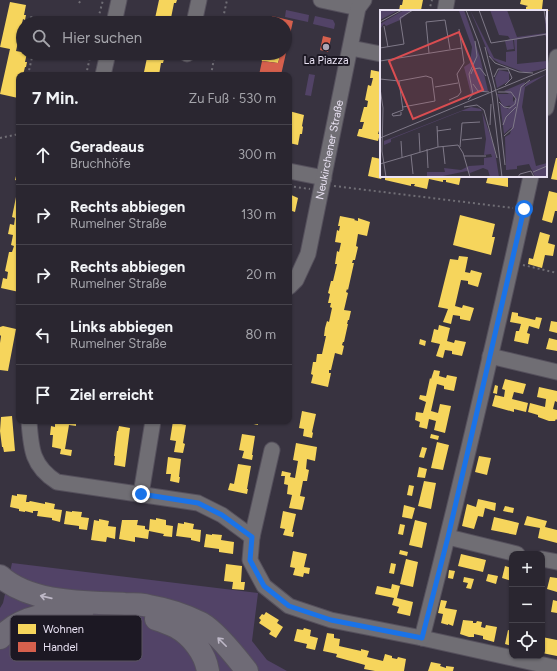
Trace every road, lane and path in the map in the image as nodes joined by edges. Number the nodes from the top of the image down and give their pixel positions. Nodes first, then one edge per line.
1 (102, 0) edge
2 (119, 0) edge
3 (199, 0) edge
4 (227, 0) edge
5 (321, 0) edge
6 (432, 0) edge
7 (447, 0) edge
8 (361, 4) edge
9 (429, 10) edge
10 (445, 10) edge
11 (99, 16) edge
12 (116, 16) edge
13 (196, 16) edge
14 (224, 16) edge
15 (351, 48) junction
16 (380, 54) edge
17 (557, 57) edge
18 (31, 60) edge
19 (89, 60) edge
20 (106, 60) edge
21 (214, 60) edge
22 (29, 72) edge
23 (87, 72) edge
24 (104, 72) edge
25 (212, 72) edge
26 (547, 103) edge
27 (16, 135) edge
28 (0, 138) edge
29 (292, 172) edge
30 (531, 177) edge
31 (322, 184) junction
32 (292, 186) edge
33 (524, 209) junction
34 (512, 263) junction
35 (557, 274) edge
36 (292, 284) edge
37 (490, 356) junction
38 (557, 372) edge
39 (29, 424) edge
40 (153, 424) edge
41 (272, 450) dead end
42 (141, 494) junction
43 (252, 537) junction
44 (448, 537) junction
45 (509, 552) edge
46 (545, 560) edge
47 (557, 562) edge
48 (0, 576) edge
49 (45, 615) edge
50 (128, 615) edge
51 (142, 616) edge
52 (10, 629) edge
53 (0, 638) edge
54 (422, 638) junction
55 (557, 668) edge
56 (208, 671) edge
57 (247, 671) edge

1 - 11 path
2 - 12 street
3 - 13 street
4 - 14 path
5 - 8 street, Neukirchener Straße
6 - 9 path
7 - 10 street
8 - 15 street, Neukirchener Straße
15 - 16 street
15 - 31 street, Neukirchener Straße
17 - 26 street
18 - 22 path
19 - 23 path
20 - 24 street
21 - 25 path
27 - 28 path
29 - 31 street
30 - 33 street
31 - 32 path
31 - 33 path
31 - 36 street, Neukirchener Straße
33 - 34 street
34 - 35 path
34 - 37 street
37 - 38 street
37 - 44 street
39 - 42 street
40 - 42 street
41 - 43 street
42 - 43 street
43 - 54 street
44 - 45 street
44 - 54 street
46 - 47 street
57 -> 48 highway
49 - 50 highway
51 - 56 highway
52 - 53 highway
54 - 55 street

